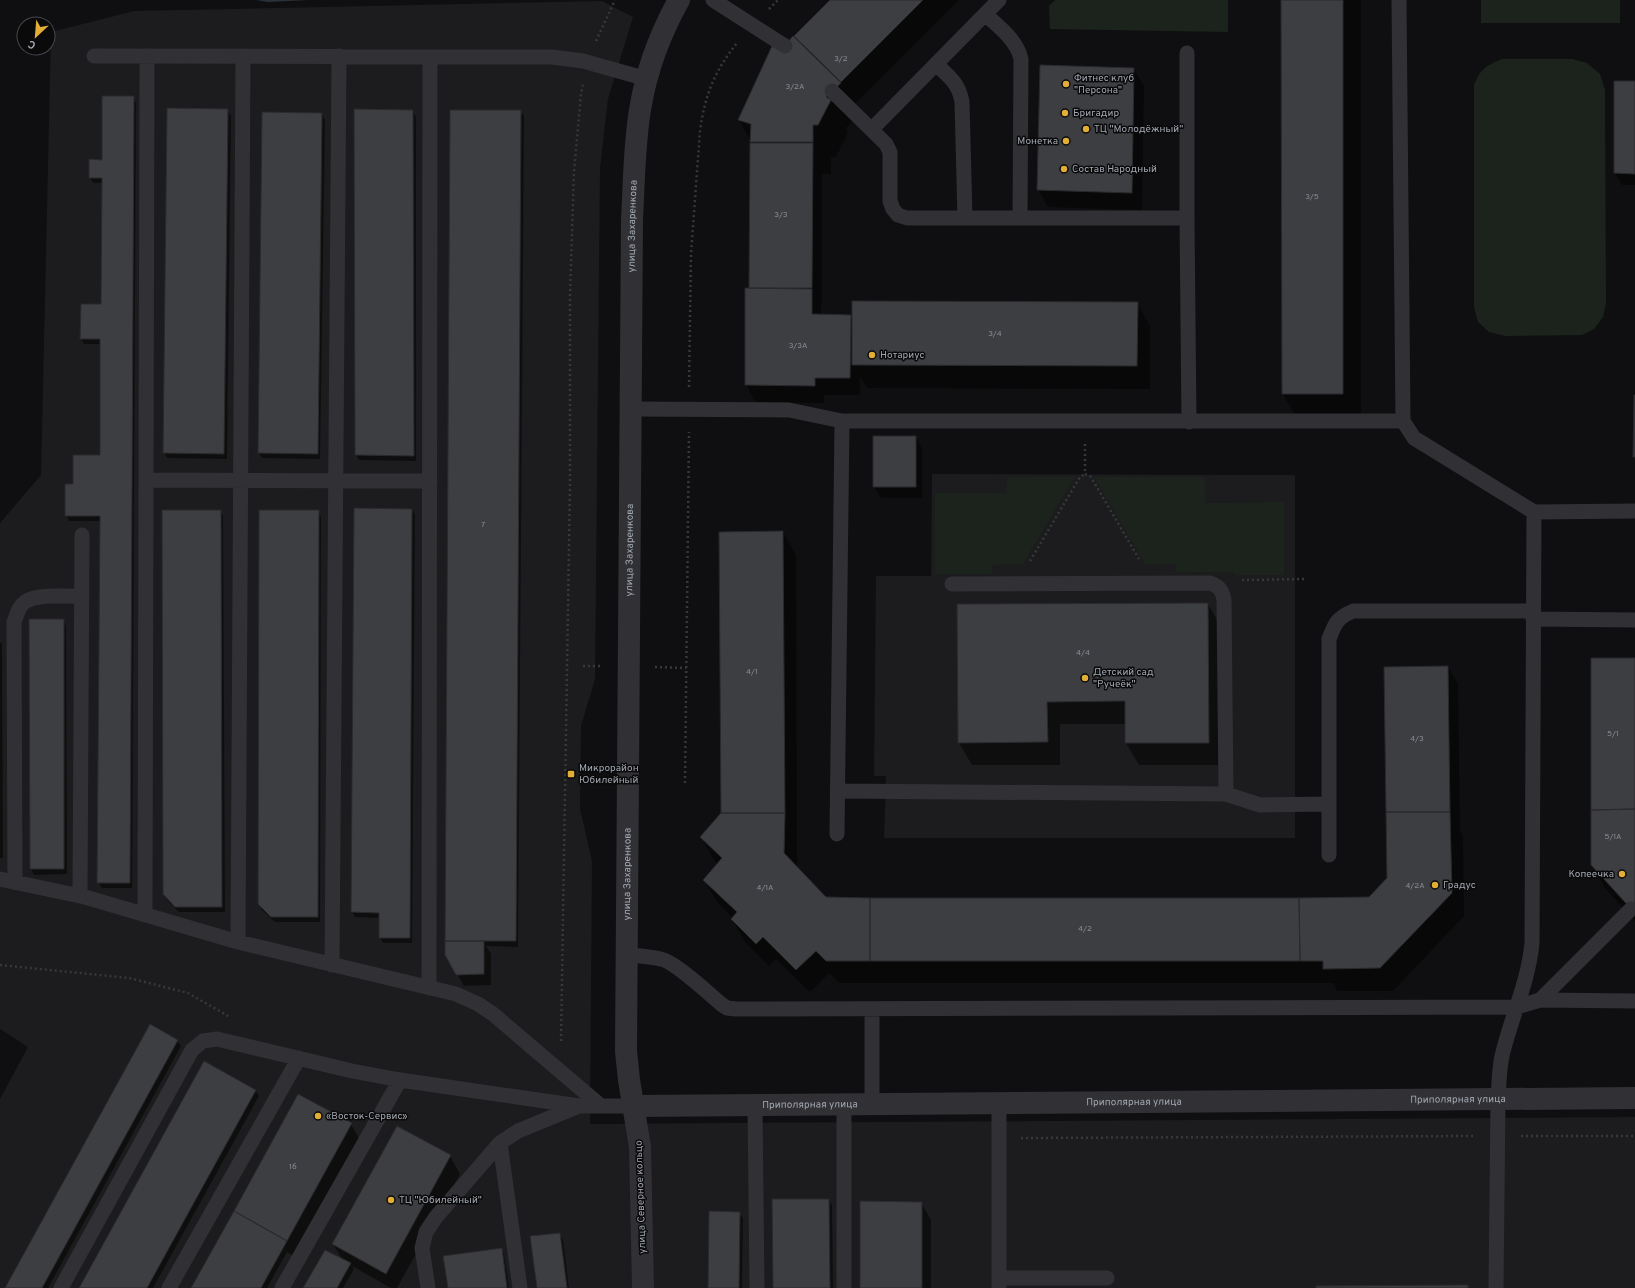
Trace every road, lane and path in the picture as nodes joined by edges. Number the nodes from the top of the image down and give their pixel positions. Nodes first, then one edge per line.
1 (615, 0) edge
2 (678, 0) edge
3 (713, 0) edge
4 (778, 0) edge
5 (999, 0) edge
6 (1399, 0) edge
7 (986, 14) junction
8 (754, 25) junction
9 (785, 46) dead end
10 (1187, 53) dead end
11 (94, 56) dead end
12 (147, 56) junction
13 (242, 56) junction
14 (339, 56) junction
15 (430, 57) junction
16 (588, 63) junction
17 (936, 64) junction
18 (647, 79) junction
19 (832, 91) dead end
20 (872, 129) junction
21 (965, 218) junction
22 (1020, 218) junction
23 (1187, 218) junction
24 (630, 409) junction
25 (689, 409) junction
26 (842, 421) junction
27 (1085, 422) junction
28 (1189, 422) junction
29 (1402, 422) junction
30 (1085, 474) junction
31 (146, 480) junction
32 (240, 480) junction
33 (335, 481) junction
34 (430, 481) junction
35 (1635, 511) edge
36 (1534, 512) junction
37 (82, 534) dead end
38 (1305, 579) dead end
39 (1153, 583) junction
40 (1210, 583) junction
41 (952, 584) dead end
42 (1017, 584) junction
43 (82, 596) junction
44 (1533, 615) junction
45 (1635, 620) edge
46 (685, 783) dead end
47 (839, 791) junction
48 (1226, 794) junction
49 (1329, 804) junction
50 (837, 834) dead end
51 (1329, 855) dead end
52 (0, 879) edge
53 (15, 882) junction
54 (80, 896) junction
55 (1631, 909) dead end
56 (145, 915) junction
57 (238, 942) junction
58 (626, 955) junction
59 (332, 964) junction
60 (0, 965) edge
61 (429, 988) junction
62 (1540, 1000) junction
63 (1635, 1001) edge
64 (1518, 1007) junction
65 (872, 1009) junction
66 (234, 1020) dead end
67 (561, 1042) dead end
68 (299, 1058) junction
69 (400, 1080) junction
70 (1635, 1098) edge
71 (1498, 1099) junction
72 (999, 1103) junction
73 (844, 1104) junction
74 (872, 1104) junction
75 (755, 1105) junction
76 (579, 1106) junction
77 (601, 1106) junction
78 (633, 1106) junction
79 (1498, 1136) junction
80 (1635, 1136) edge
81 (999, 1138) junction
82 (500, 1143) junction
83 (1107, 1278) dead end
84 (999, 1283) edge
85 (61, 1288) edge
86 (169, 1288) edge
87 (282, 1288) edge
88 (428, 1288) edge
89 (520, 1288) edge
90 (643, 1288) edge
91 (756, 1288) edge
92 (844, 1288) edge
93 (1496, 1288) edge

1 - 16 path
2 - 18 street, улица Захаренкова
3 - 8 lane
4 - 8 path
5 - 7 lane
6 - 29 lane
7 - 17 lane
7 - 22 lane
8 - 9 lane
8 - 25 path
10 - 23 lane
11 - 12 lane
12 - 13 lane
12 - 31 lane
13 - 14 lane
13 - 32 lane
14 - 15 lane
14 - 33 lane
15 - 16 lane
15 - 34 lane
16 - 18 lane
16 - 67 path
17 - 20 lane
17 - 21 lane
18 - 24 street, улица Захаренкова
19 - 20 lane
20 - 21 lane
21 - 22 lane
22 - 23 lane
23 - 28 lane
24 - 25 lane
24 - 58 street, улица Захаренкова
25 - 26 lane
25 - 46 path
26 - 27 lane
26 - 47 lane
27 - 28 lane
27 - 30 path
28 - 29 lane
29 - 36 lane
30 - 39 path
30 - 42 path
31 - 32 lane
31 - 56 lane
32 - 33 lane
32 - 57 lane
33 - 34 lane
33 - 59 lane
34 - 61 lane
35 - 36 lane
36 - 44 lane
37 - 43 lane
38 - 40 path
39 - 40 lane
39 - 42 lane
40 - 48 lane
41 - 42 lane
43 - 53 lane
43 - 54 lane
44 - 45 lane
44 - 49 lane
44 - 64 lane
47 - 48 lane
47 - 50 lane
48 - 49 lane
49 - 51 lane
52 - 53 lane
53 - 54 lane
54 - 56 lane
55 - 62 lane
56 - 57 lane
57 - 59 lane
58 - 65 lane
58 - 78 street, улица Захаренкова
59 - 61 lane
60 - 66 path
61 - 77 lane
62 - 63 lane
62 - 64 lane
64 - 65 lane
64 - 71 lane
65 - 74 lane
68 - 69 lane
68 - 85 lane
68 - 86 lane
69 - 76 lane
69 - 87 lane
70 - 71 street, Приполярная улица
71 - 72 street, Приполярная улица
71 - 79 lane
72 - 74 street, Приполярная улица
72 - 81 lane
73 - 74 street, Приполярная улица
73 - 75 street, Приполярная улица
73 - 92 lane
75 - 78 street, Приполярная улица
75 - 91 lane
76 - 77 lane
76 - 82 lane
77 - 78 lane
78 - 90 street, улица Северное кольцо
79 - 80 path
79 - 81 path
79 - 93 lane
81 - 84 lane
82 - 88 lane
82 - 89 lane
83 - 84 lane

